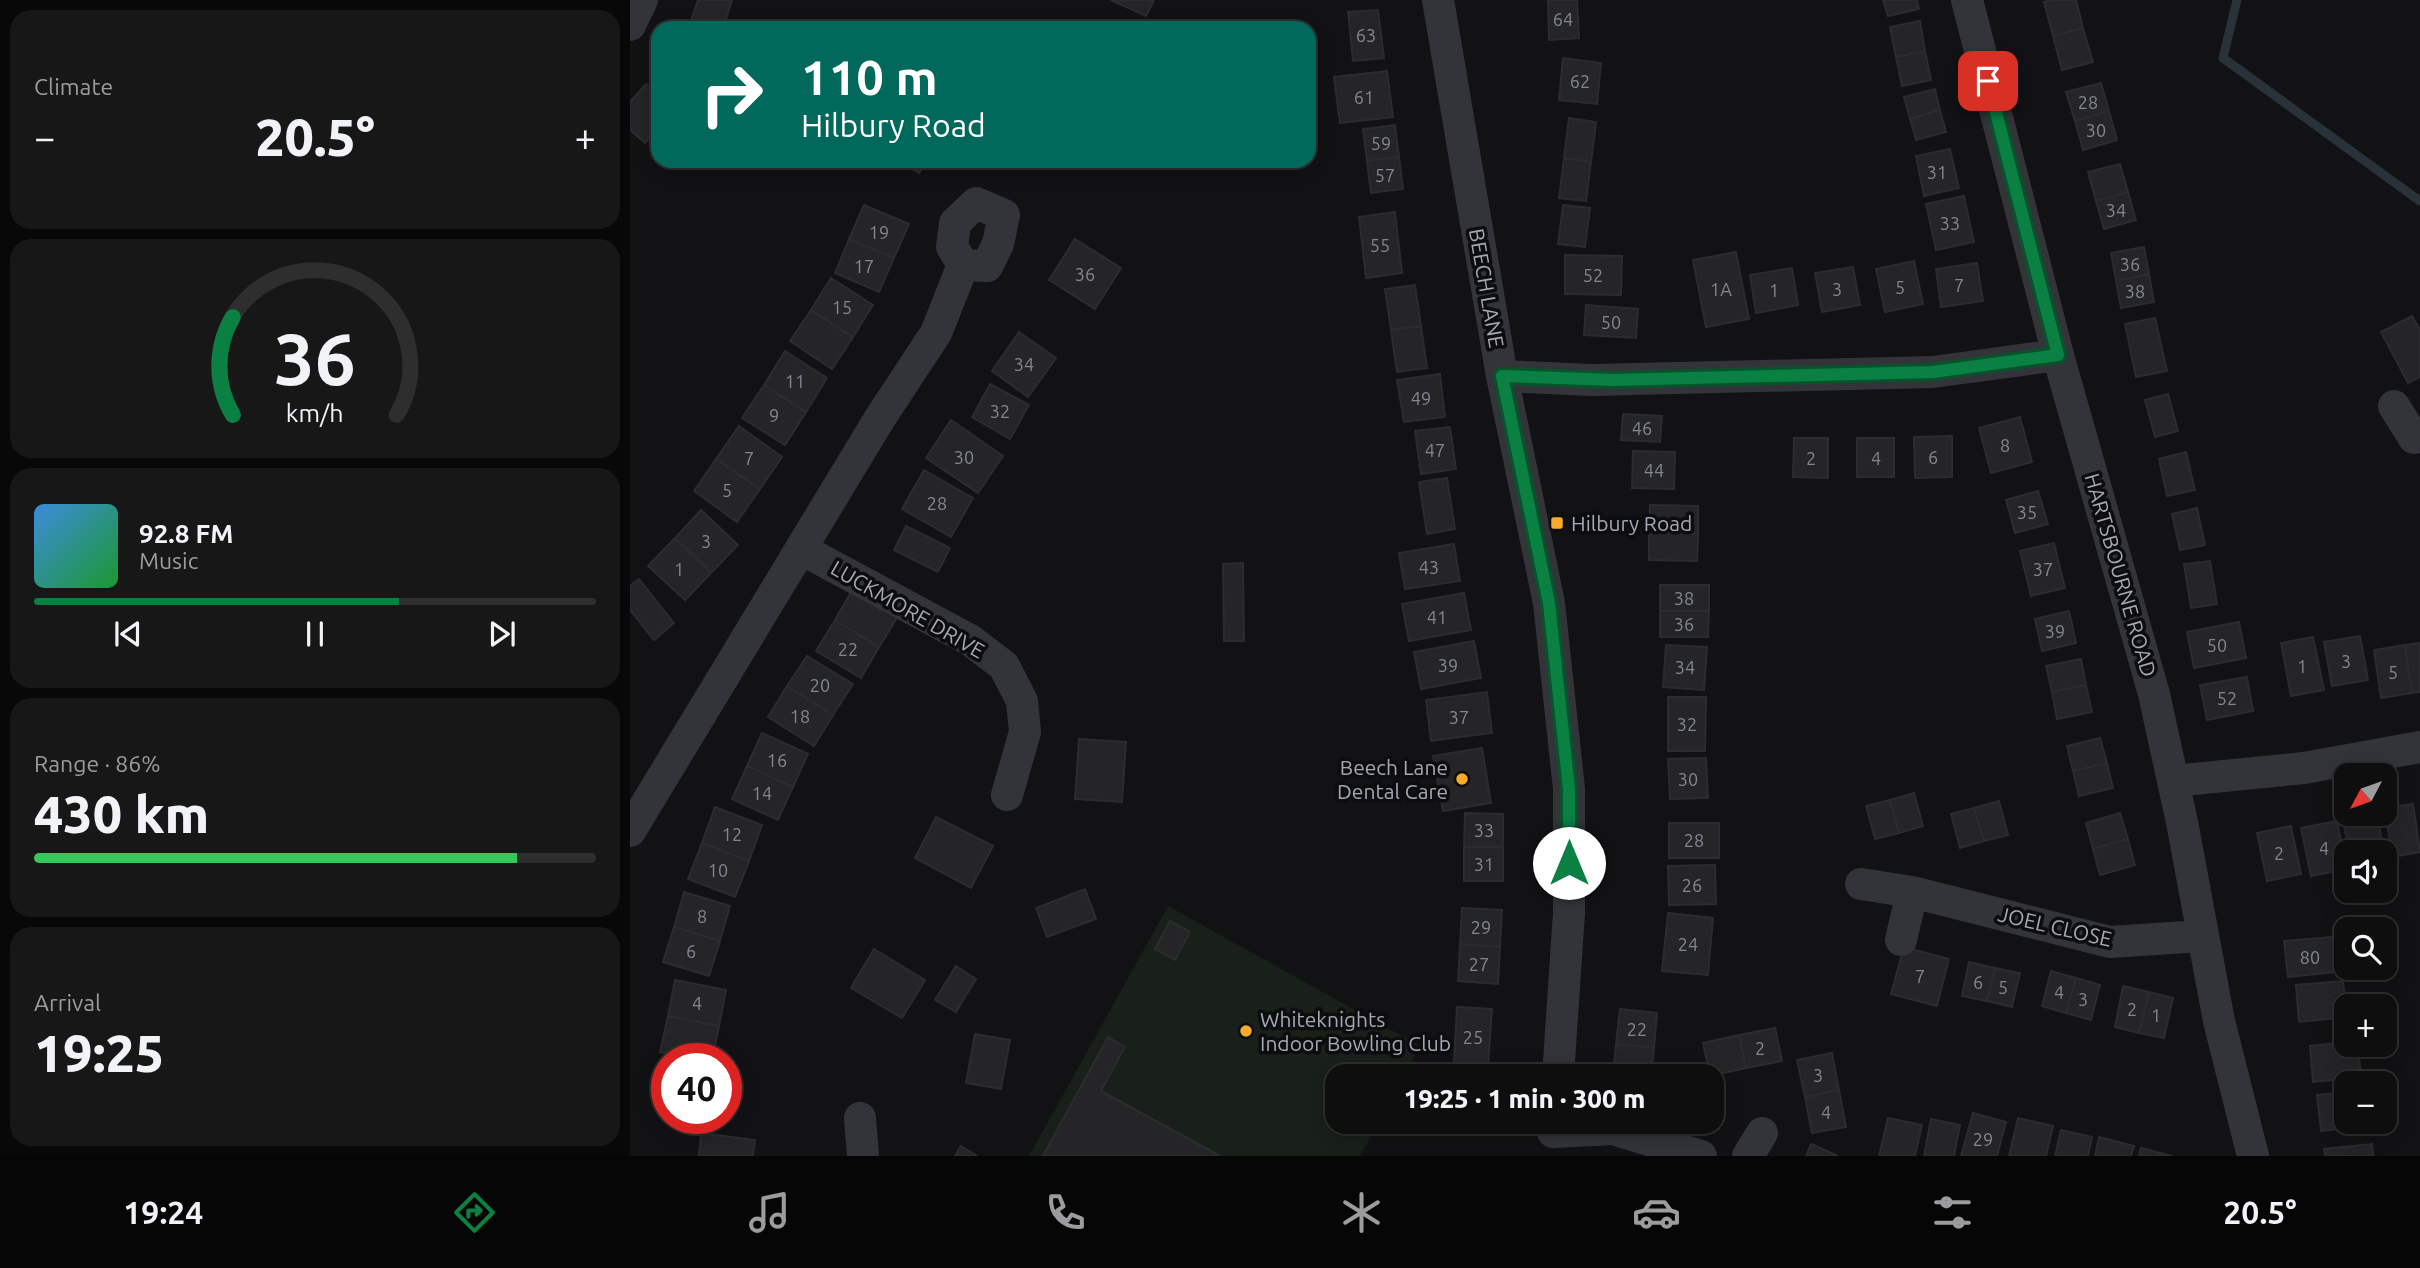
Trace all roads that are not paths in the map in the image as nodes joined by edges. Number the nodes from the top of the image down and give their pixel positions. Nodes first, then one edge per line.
1 (642, 0) edge
2 (1438, 0) edge
3 (1967, 0) edge
4 (630, 25) edge
5 (962, 265) dead end
6 (2058, 355) junction
7 (1502, 376) junction
8 (2394, 406) dead end
9 (2418, 440) edge
10 (801, 549) junction
11 (2420, 747) edge
12 (2173, 781) junction
13 (1007, 795) dead end
14 (630, 831) edge
15 (1861, 884) dead end
16 (1912, 892) junction
17 (2201, 936) junction
18 (1901, 940) dead end
19 (1559, 1064) edge
20 (860, 1118) dead end
21 (1552, 1137) edge
22 (863, 1156) edge
23 (1702, 1156) edge
24 (2253, 1156) edge

1 - 4 street
2 - 7 street, BEECH LANE
3 - 6 street, HARTSBOURNE ROAD
5 - 10 street
6 - 7 street
6 - 12 street, HARTSBOURNE ROAD
7 - 19 street, BEECH LANE
8 - 9 street
10 - 13 street, LUCKMORE DRIVE
10 - 14 street
11 - 12 street
12 - 17 street, HARTSBOURNE ROAD
15 - 16 street, JOEL CLOSE
16 - 17 street, JOEL CLOSE
16 - 18 street
17 - 24 street, HARTSBOURNE ROAD
20 - 22 street
21 - 23 street

